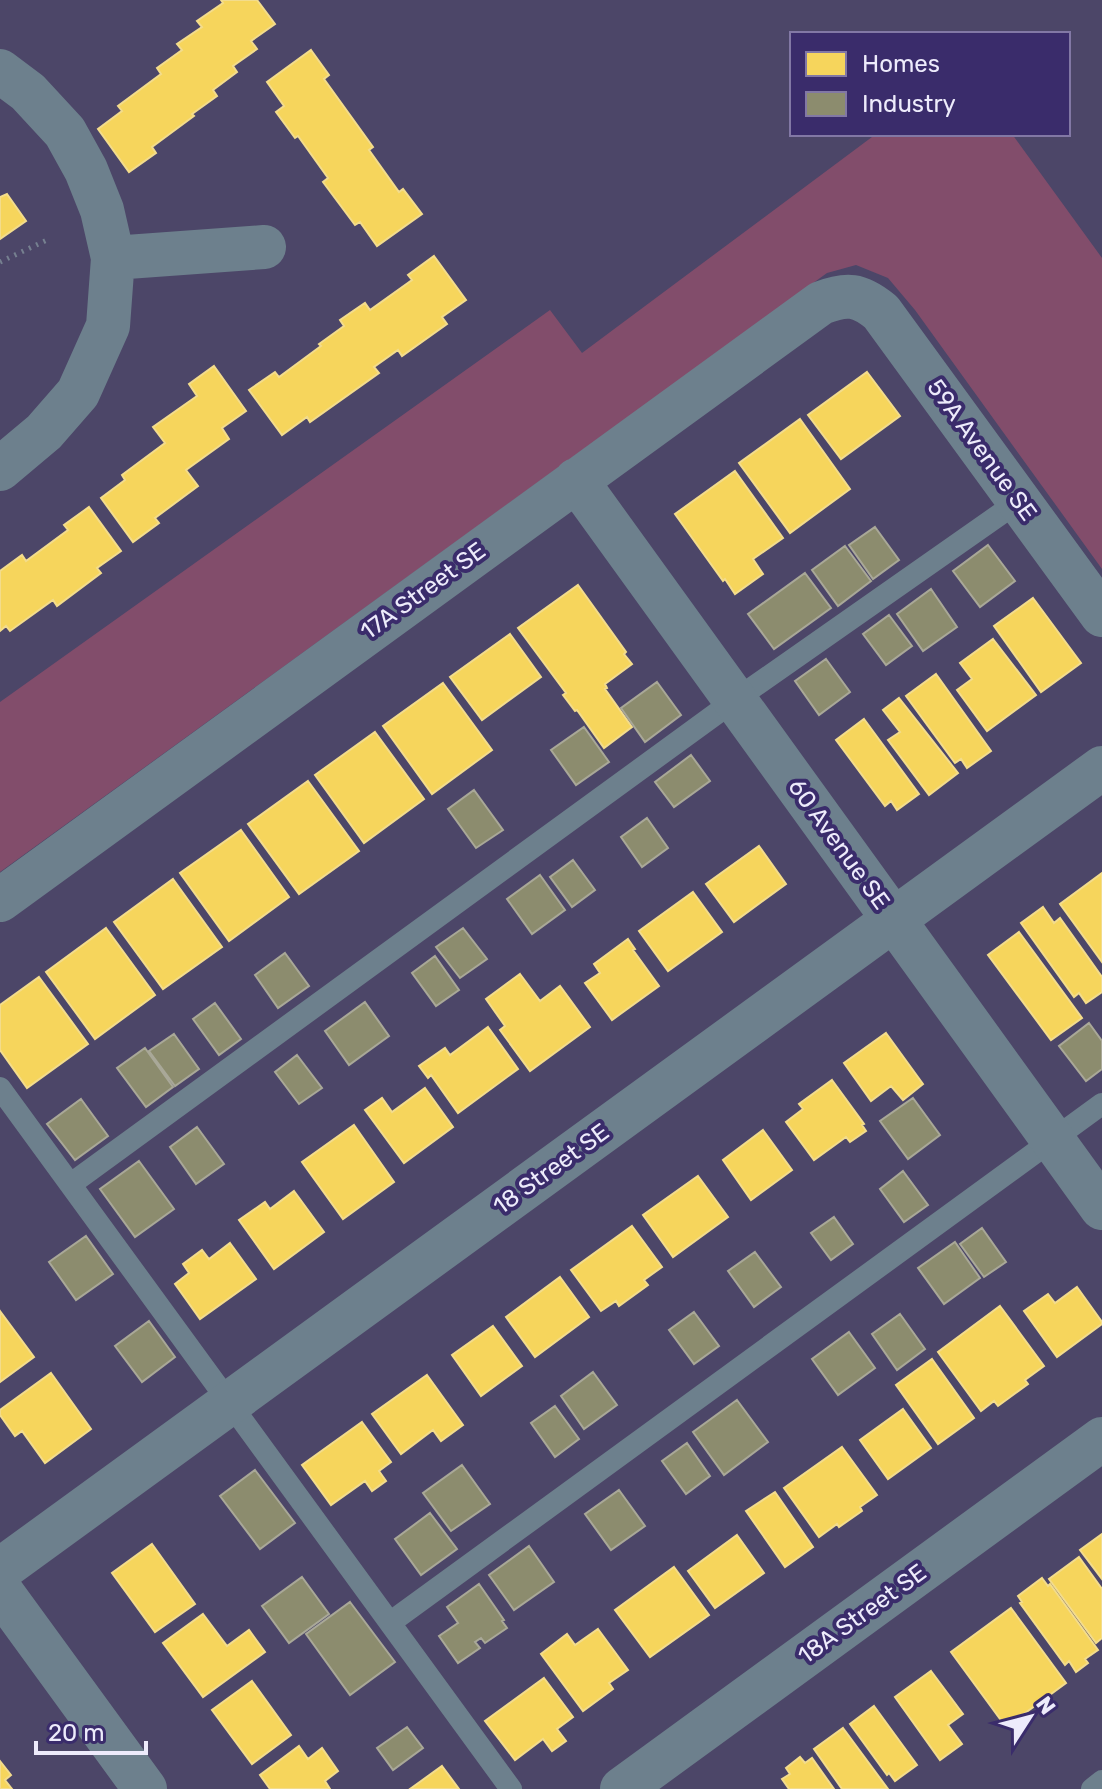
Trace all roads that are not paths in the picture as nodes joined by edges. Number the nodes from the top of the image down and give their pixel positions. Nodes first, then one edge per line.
1 (0, 71) edge
2 (264, 247) dead end
3 (113, 258) junction
4 (852, 296) joint
5 (0, 469) edge
6 (576, 480) junction
7 (1019, 501) junction
8 (1102, 615) edge
9 (735, 700) junction
10 (1102, 768) edge
11 (0, 900) edge
12 (895, 919) junction
13 (0, 1088) edge
14 (1102, 1104) edge
15 (1052, 1140) junction
16 (71, 1184) junction
17 (1102, 1208) edge
18 (230, 1403) junction
19 (1102, 1439) edge
20 (0, 1570) edge
21 (0, 1590) edge
22 (391, 1622) junction
23 (1102, 1781) edge
24 (145, 1789) edge
25 (511, 1789) edge
26 (622, 1789) edge
27 (1092, 1789) edge

1 - 3 street
2 - 3 street
3 - 5 street
4 - 6 street, 17A Street SE
4 - 7 street, 59A Avenue SE
6 - 9 street, 60 Avenue SE
6 - 11 street, 17A Street SE
7 - 8 street, 59A Avenue SE
7 - 9 lane
9 - 12 street, 60 Avenue SE
9 - 16 lane
10 - 12 street, 18 Street SE
12 - 15 street, 60 Avenue SE
12 - 18 street, 18 Street SE
13 - 16 lane
14 - 15 lane
15 - 17 street, 60 Avenue SE
15 - 22 lane
16 - 18 lane
18 - 20 street, 18 Street SE
18 - 22 lane
19 - 26 street, 18A Street SE
21 - 24 street
22 - 25 lane
23 - 27 lane

